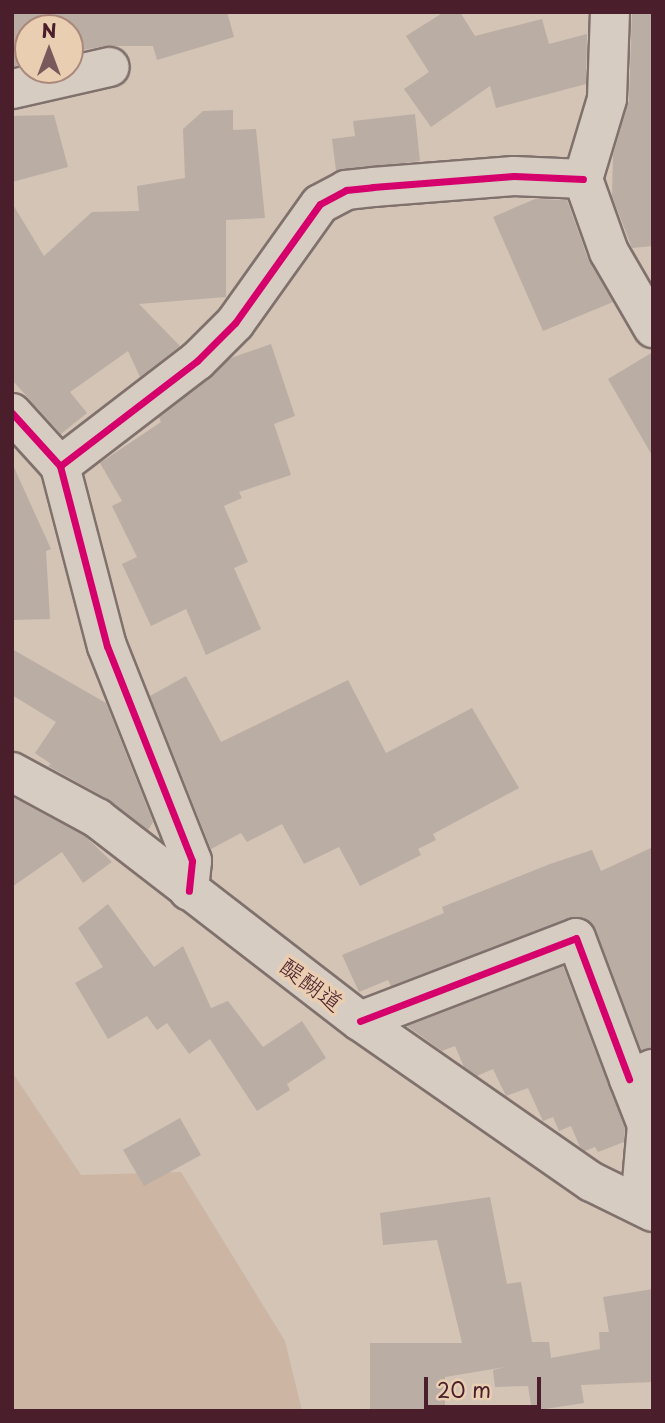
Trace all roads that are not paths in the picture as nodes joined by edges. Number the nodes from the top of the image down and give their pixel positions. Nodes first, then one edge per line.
1 (610, 12) edge
2 (110, 67) dead end
3 (12, 89) edge
4 (583, 179) junction
5 (653, 328) edge
6 (12, 413) edge
7 (60, 467) junction
8 (12, 772) edge
9 (189, 891) junction
10 (360, 1021) junction
11 (641, 1074) edge
12 (647, 1208) edge

1 - 4 street
2 - 3 street
4 - 5 street
4 - 7 street
6 - 7 street
7 - 9 street
8 - 9 street, 醍醐道
9 - 10 street, 醍醐道
10 - 11 street
10 - 12 street, 醍醐道
11 - 12 street

